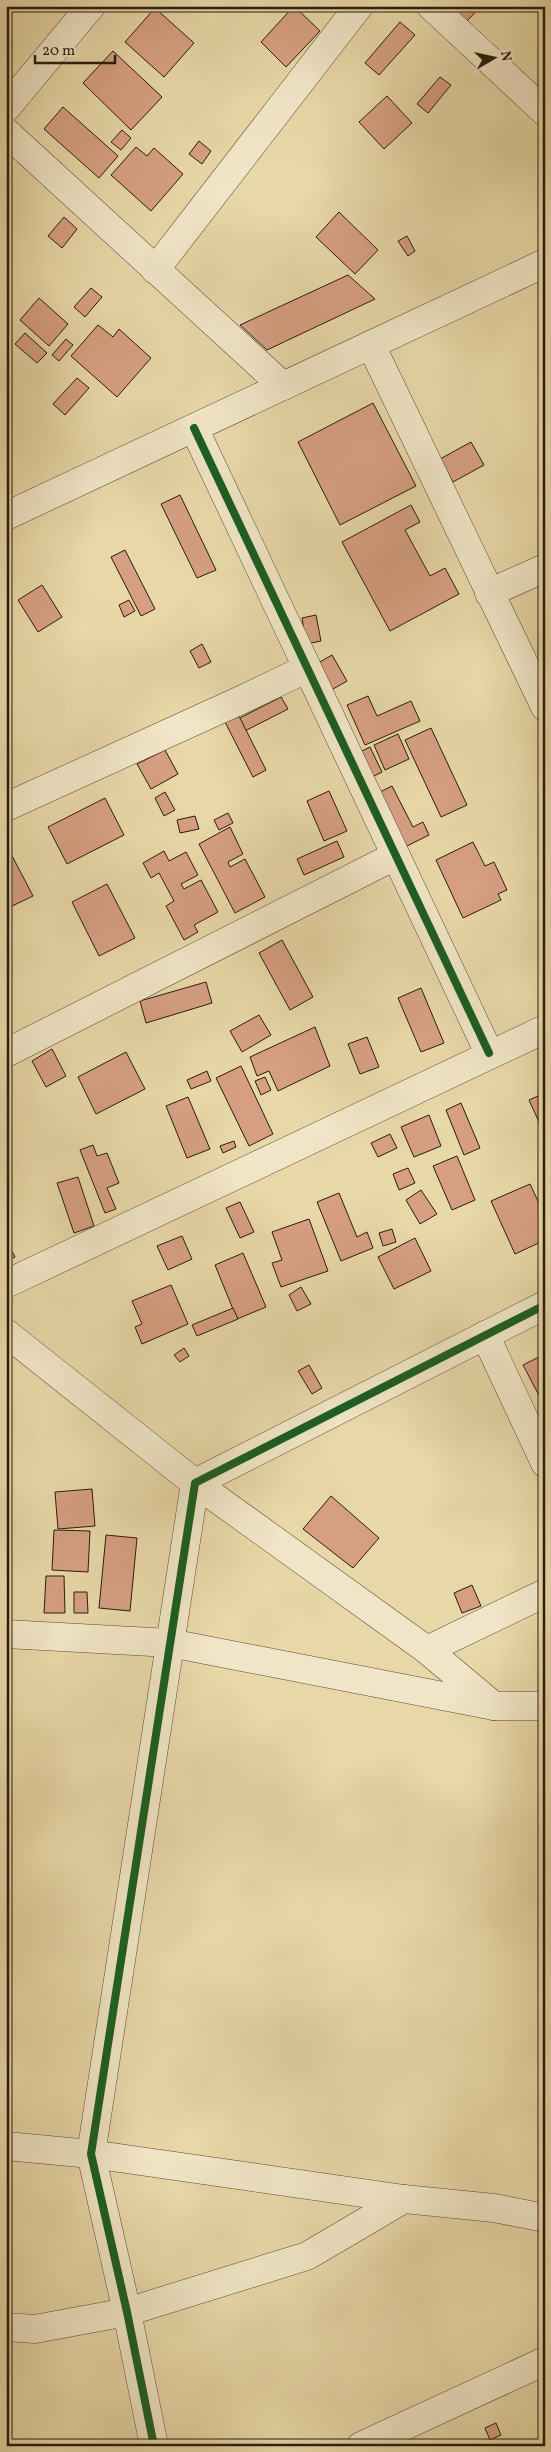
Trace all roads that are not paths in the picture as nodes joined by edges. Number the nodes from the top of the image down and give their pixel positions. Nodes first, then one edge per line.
1 (92, 6) edge
2 (359, 6) edge
3 (431, 6) edge
4 (6, 108) edge
5 (545, 112) edge
6 (6, 132) edge
7 (545, 263) edge
8 (155, 270) junction
9 (371, 345) junction
10 (283, 386) junction
11 (194, 428) junction
12 (6, 516) edge
13 (545, 568) edge
14 (489, 593) junction
15 (306, 669) junction
16 (545, 707) edge
17 (6, 807) edge
18 (395, 856) junction
19 (545, 1029) edge
20 (489, 1053) junction
21 (6, 1054) edge
22 (6, 1284) edge
23 (545, 1305) edge
24 (6, 1333) edge
25 (485, 1335) junction
26 (545, 1463) edge
27 (194, 1483) junction
28 (545, 1592) edge
29 (6, 1634) edge
30 (170, 1644) junction
31 (427, 1650) junction
32 (494, 1706) junction
33 (545, 1706) edge
34 (6, 2146) edge
35 (90, 2154) junction
36 (404, 2199) junction
37 (545, 2218) edge
38 (127, 2312) junction
39 (6, 2327) edge
40 (545, 2361) edge
41 (154, 2446) edge
42 (361, 2446) edge

1 - 4 street
2 - 8 street
3 - 5 street
6 - 8 street
7 - 9 street
8 - 10 street
9 - 10 street
9 - 14 street
10 - 11 street
11 - 12 street
11 - 15 street
13 - 14 street
14 - 16 street
15 - 17 street
15 - 18 street
18 - 20 street
18 - 21 street
19 - 20 street
20 - 22 street
23 - 25 street
24 - 27 street
25 - 26 street
25 - 27 street
27 - 30 street
27 - 31 street
28 - 31 street
29 - 30 street
30 - 32 street
30 - 35 street
31 - 32 street
32 - 33 street
34 - 35 street
35 - 36 street
35 - 38 street
36 - 37 street
36 - 38 street
38 - 39 street
38 - 41 street
40 - 42 street

